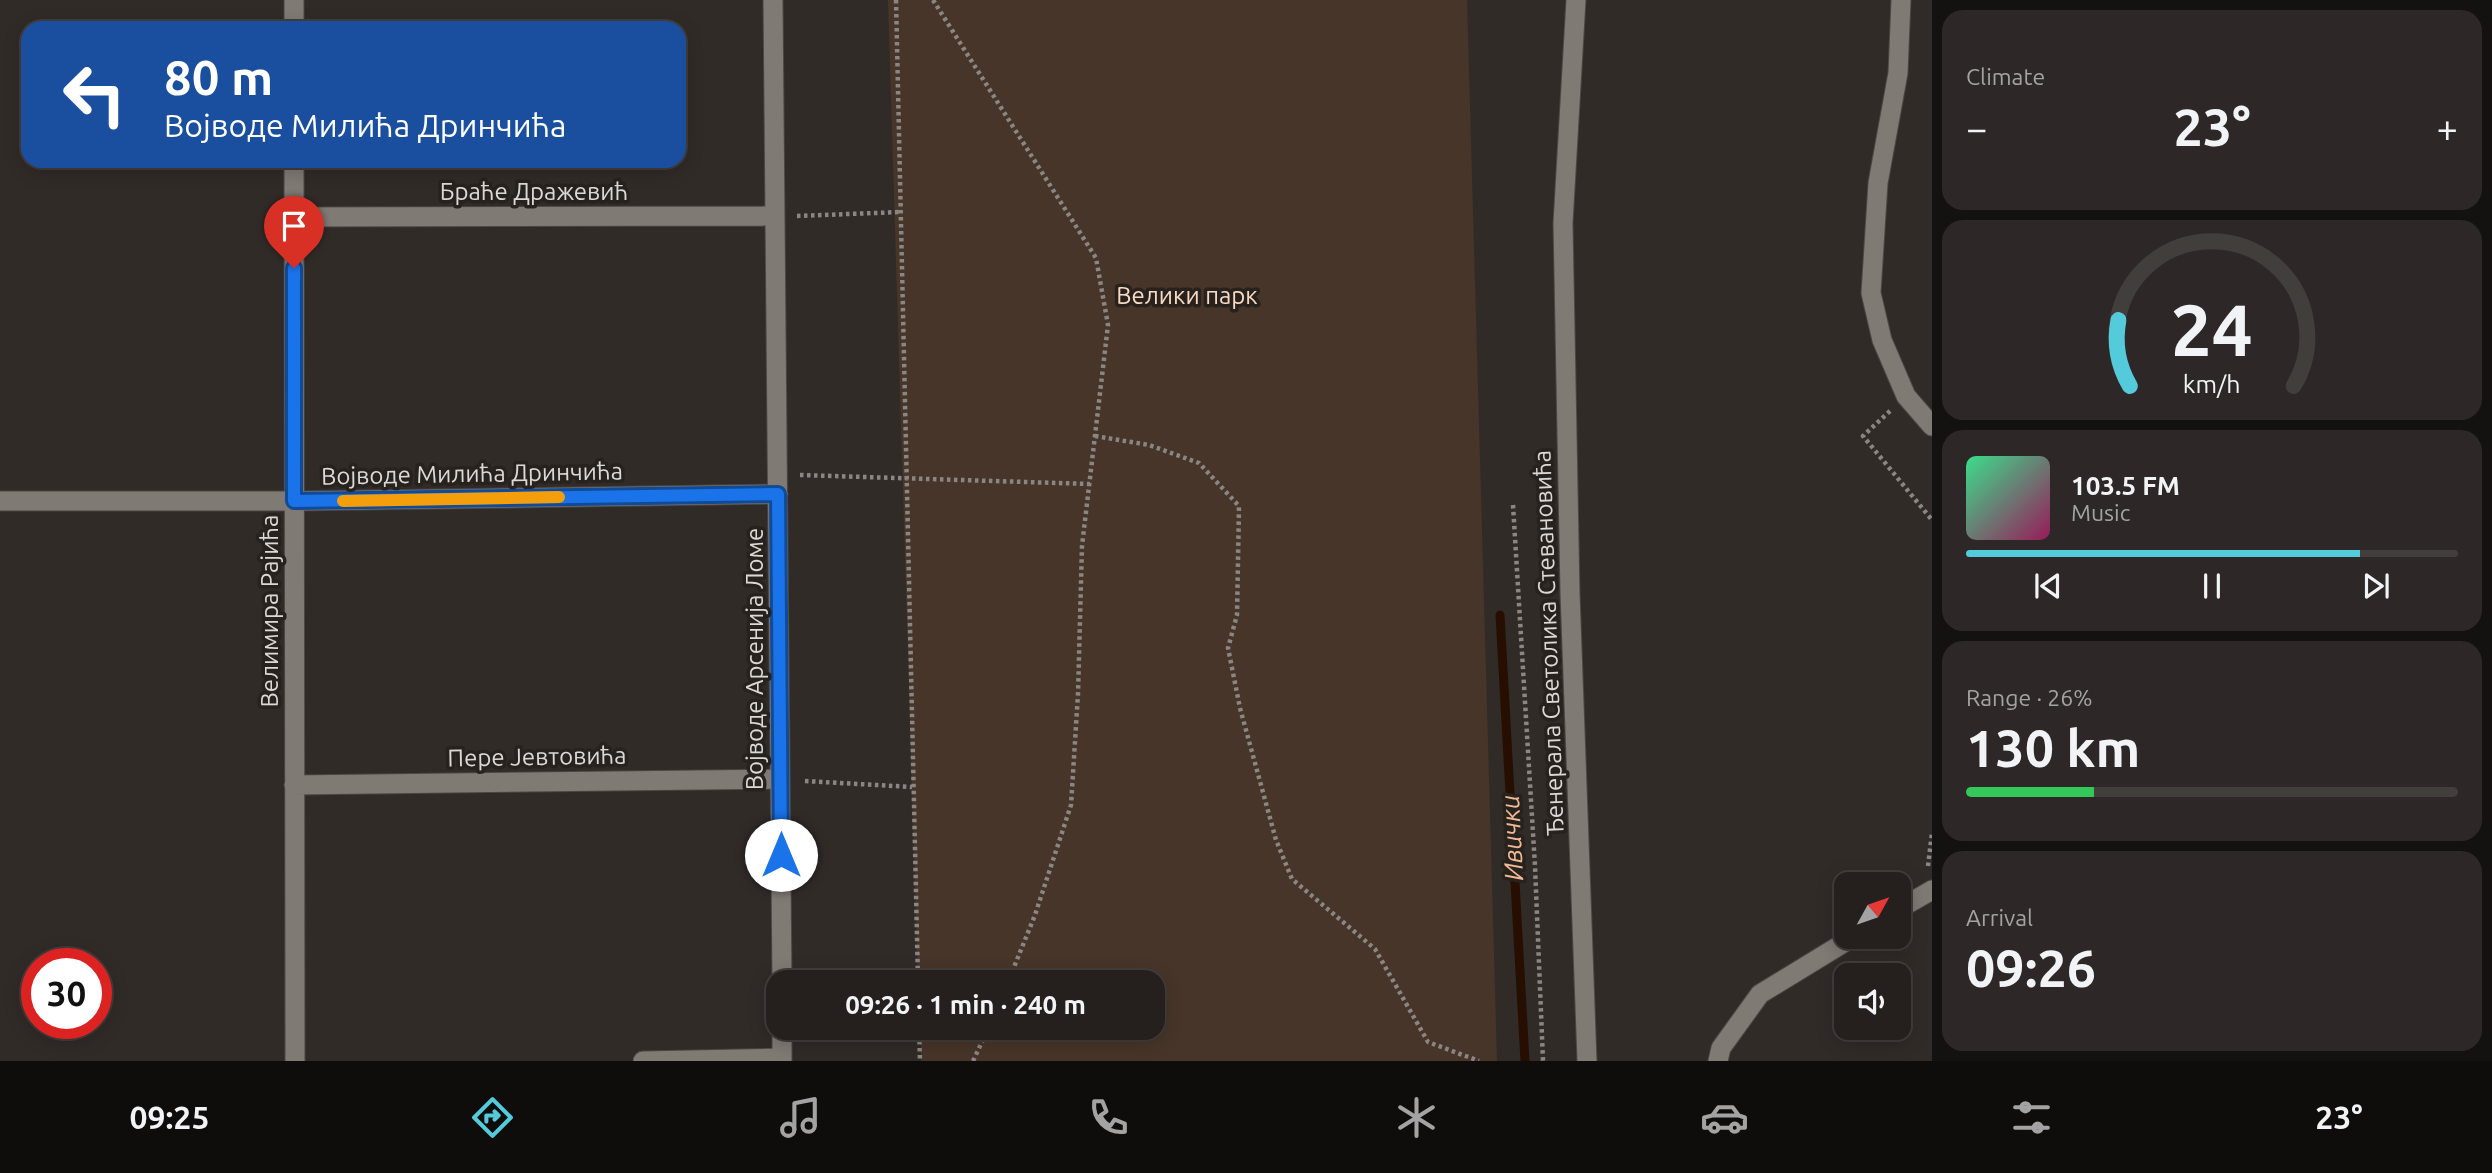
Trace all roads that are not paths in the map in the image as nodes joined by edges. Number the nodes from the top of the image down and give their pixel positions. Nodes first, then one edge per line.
1 (294, 0) edge
2 (773, 0) edge
3 (1576, 0) edge
4 (1901, 0) edge
5 (294, 21) edge
6 (294, 168) edge
7 (775, 216) junction
8 (294, 217) junction
9 (1932, 426) edge
10 (778, 484) junction
11 (0, 501) edge
12 (294, 501) junction
13 (780, 779) junction
14 (294, 785) junction
15 (1932, 890) edge
16 (1911, 902) edge
17 (1834, 949) edge
18 (782, 970) edge
19 (782, 1040) edge
20 (782, 1060) edge
21 (295, 1061) edge
22 (643, 1061) edge
23 (1587, 1061) edge
24 (1718, 1061) edge

1 - 5 street
2 - 7 street, Војводе Арсенија Ломе
3 - 23 street, Ђенерала Светолика Стевановића
4 - 9 street
6 - 8 street, Велимира Рајића
7 - 8 street, Браће Дражевић
7 - 10 street, Војводе Арсенија Ломе
8 - 12 street, Велимира Рајића
10 - 12 street, Војводе Милића Дринчића
10 - 13 street, Војводе Арсенија Ломе
11 - 12 street, Војводе Милића Дринчића
12 - 14 street, Велимира Рајића
13 - 14 street, Пере Јевтовића
13 - 18 street, Војводе Арсенија Ломе
14 - 21 street, Велимира Рајића
15 - 16 street
17 - 24 street
19 - 20 street
20 - 22 street

